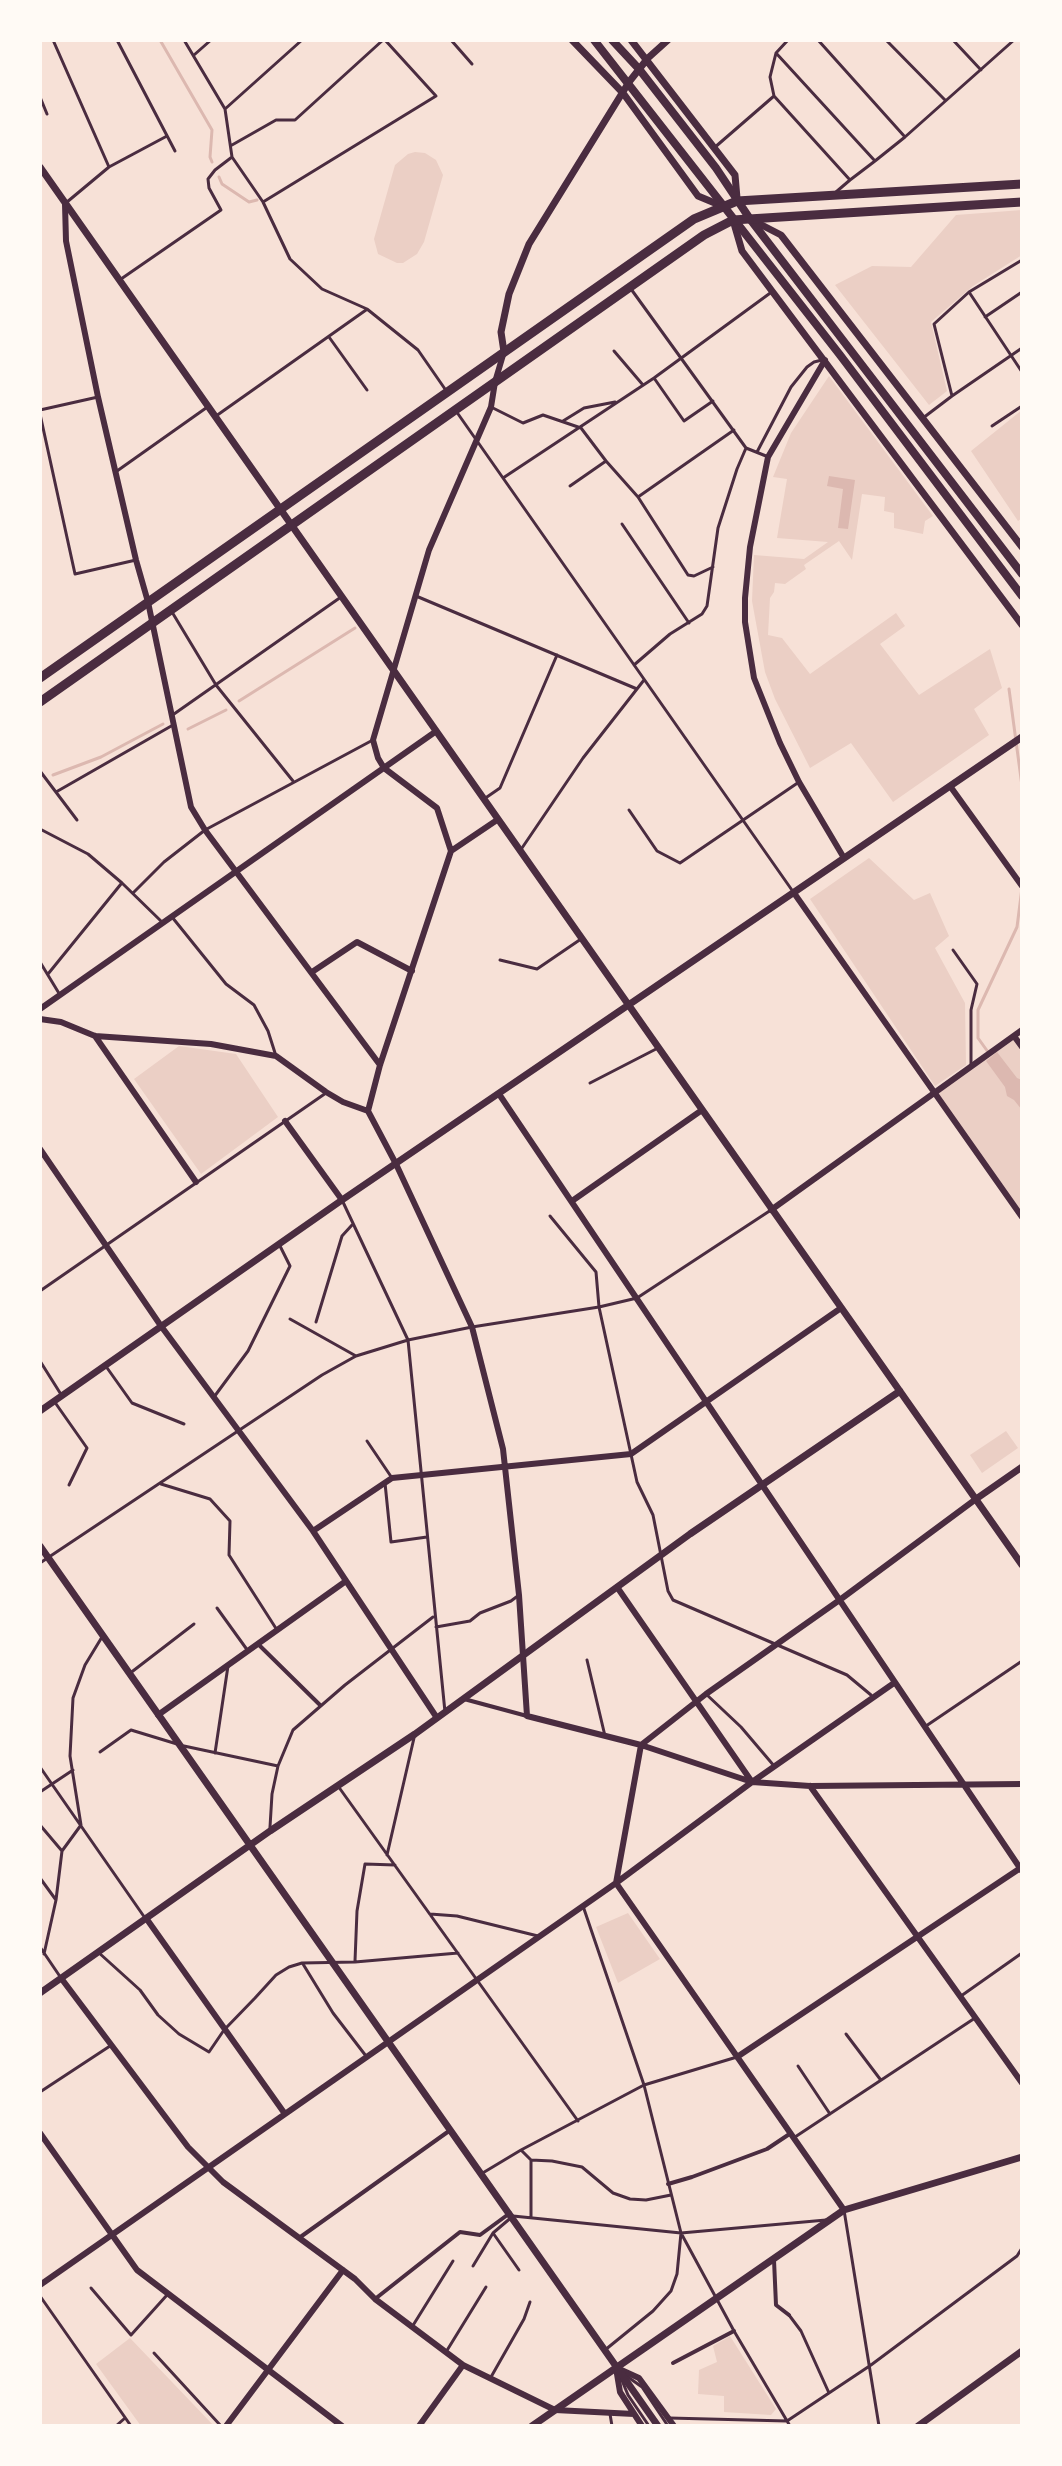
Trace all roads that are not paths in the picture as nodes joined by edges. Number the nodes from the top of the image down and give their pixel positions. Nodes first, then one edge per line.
1 (53, 40) edge
2 (117, 40) edge
3 (184, 40) edge
4 (211, 40) edge
5 (302, 40) edge
6 (384, 40) edge
7 (451, 40) edge
8 (572, 40) edge
9 (594, 40) edge
10 (612, 40) edge
11 (631, 40) edge
12 (668, 40) edge
13 (788, 40) edge
14 (818, 40) edge
15 (886, 40) edge
16 (953, 40) edge
17 (1014, 40) edge
18 (776, 53) junction
19 (194, 55) junction
20 (648, 58) junction
21 (472, 64) dead end
22 (639, 69) junction
23 (981, 70) junction
24 (629, 82) junction
25 (623, 93) junction
26 (774, 96) junction
27 (40, 97) edge
28 (945, 101) junction
29 (225, 109) junction
30 (47, 114) dead end
31 (167, 136) junction
32 (905, 137) junction
33 (230, 146) junction
34 (714, 148) junction
35 (175, 151) dead end
36 (232, 157) junction
37 (875, 161) junction
38 (40, 167) edge
39 (109, 167) junction
40 (850, 180) junction
41 (1022, 184) edge
42 (833, 196) junction
43 (737, 201) junction
44 (263, 202) junction
45 (1022, 202) edge
46 (65, 204) junction
47 (722, 206) junction
48 (750, 219) junction
49 (733, 220) junction
50 (1022, 260) edge
51 (120, 280) junction
52 (630, 287) junction
53 (773, 291) junction
54 (969, 292) junction
55 (1022, 292) edge
56 (367, 309) junction
57 (985, 317) junction
58 (329, 337) junction
59 (1022, 348) edge
60 (614, 351) dead end
61 (504, 352) junction
62 (1011, 355) junction
63 (681, 358) junction
64 (825, 360) junction
65 (1022, 372) edge
66 (654, 378) junction
67 (495, 382) junction
68 (643, 385) junction
69 (367, 390) dead end
70 (447, 392) junction
71 (952, 396) junction
72 (98, 397) junction
73 (713, 401) junction
74 (617, 402) junction
75 (209, 406) junction
76 (1022, 406) edge
77 (491, 407) junction
78 (456, 410) junction
79 (40, 412) edge
80 (216, 416) junction
81 (923, 418) junction
82 (563, 421) junction
83 (992, 426) dead end
84 (581, 428) junction
85 (734, 430) junction
86 (476, 440) junction
87 (746, 448) junction
88 (757, 452) junction
89 (768, 457) junction
90 (606, 461) junction
91 (115, 472) junction
92 (503, 478) junction
93 (570, 486) dead end
94 (638, 497) junction
95 (280, 509) junction
96 (622, 524) dead end
97 (291, 528) junction
98 (1022, 547) edge
99 (136, 560) junction
100 (713, 567) junction
101 (1022, 574) edge
102 (416, 596) junction
103 (1022, 596) edge
104 (341, 597) junction
105 (148, 602) junction
106 (171, 610) junction
107 (689, 623) junction
108 (152, 625) junction
109 (1022, 625) edge
110 (557, 655) junction
111 (634, 665) junction
112 (394, 673) junction
113 (42, 674) edge
114 (644, 680) junction
115 (216, 685) junction
116 (637, 689) junction
117 (40, 702) edge
118 (172, 721) junction
119 (435, 732) junction
120 (1022, 737) edge
121 (373, 740) junction
122 (384, 768) junction
123 (40, 771) edge
124 (293, 781) junction
125 (799, 782) junction
126 (950, 786) junction
127 (56, 792) junction
128 (483, 800) junction
129 (629, 810) dead end
130 (742, 819) junction
131 (77, 820) dead end
132 (497, 820) junction
133 (40, 829) edge
134 (205, 830) junction
135 (451, 851) junction
136 (519, 851) junction
137 (844, 858) junction
138 (237, 871) junction
139 (122, 883) junction
140 (1022, 886) edge
141 (133, 893) junction
142 (794, 893) junction
143 (172, 916) junction
144 (163, 923) junction
145 (581, 939) junction
146 (953, 950) dead end
147 (500, 960) dead end
148 (40, 962) edge
149 (412, 971) junction
150 (312, 972) junction
151 (48, 974) junction
152 (60, 995) junction
153 (628, 1006) junction
154 (40, 1009) edge
155 (40, 1019) edge
156 (1022, 1030) edge
157 (95, 1036) junction
158 (1014, 1036) junction
159 (1022, 1047) edge
160 (658, 1048) junction
161 (276, 1056) junction
162 (380, 1065) junction
163 (971, 1066) junction
164 (590, 1083) dead end
165 (326, 1092) junction
166 (934, 1092) junction
167 (499, 1094) junction
168 (702, 1110) junction
169 (368, 1111) junction
170 (285, 1121) junction
171 (40, 1149) edge
172 (396, 1164) junction
173 (196, 1182) junction
174 (342, 1200) junction
175 (572, 1201) junction
176 (771, 1210) junction
177 (550, 1216) dead end
178 (1022, 1217) edge
179 (353, 1224) junction
180 (279, 1244) junction
181 (104, 1246) junction
182 (40, 1291) edge
183 (637, 1298) junction
184 (599, 1307) junction
185 (841, 1308) junction
186 (290, 1319) dead end
187 (316, 1322) dead end
188 (161, 1326) junction
189 (472, 1327) junction
190 (408, 1340) junction
191 (356, 1356) junction
192 (40, 1361) edge
193 (105, 1365) junction
194 (900, 1391) junction
195 (62, 1396) junction
196 (214, 1397) junction
197 (54, 1401) junction
198 (707, 1402) junction
199 (40, 1411) edge
200 (184, 1424) dead end
201 (238, 1432) junction
202 (367, 1441) dead end
203 (631, 1454) junction
204 (1022, 1467) edge
205 (505, 1468) junction
206 (421, 1476) junction
207 (389, 1480) junction
208 (160, 1483) junction
209 (69, 1485) dead end
210 (764, 1485) junction
211 (976, 1499) junction
212 (313, 1531) junction
213 (427, 1537) junction
214 (40, 1546) edge
215 (661, 1557) junction
216 (48, 1558) junction
217 (40, 1563) edge
218 (1022, 1565) edge
219 (346, 1581) junction
220 (617, 1587) junction
221 (519, 1595) junction
222 (841, 1599) junction
223 (217, 1608) dead end
224 (434, 1616) junction
225 (194, 1624) dead end
226 (436, 1627) junction
227 (277, 1630) junction
228 (103, 1636) junction
229 (258, 1644) junction
230 (777, 1645) junction
231 (392, 1650) junction
232 (248, 1651) junction
233 (523, 1656) junction
234 (587, 1660) dead end
235 (1022, 1661) edge
236 (228, 1665) junction
237 (129, 1674) junction
238 (894, 1683) junction
239 (706, 1694) junction
240 (873, 1697) junction
241 (464, 1699) junction
242 (696, 1702) junction
243 (320, 1705) junction
244 (445, 1712) junction
245 (158, 1715) junction
246 (527, 1716) junction
247 (437, 1718) junction
248 (923, 1728) junction
249 (415, 1734) junction
250 (605, 1736) junction
251 (179, 1745) junction
252 (641, 1745) junction
253 (100, 1752) dead end
254 (215, 1753) junction
255 (278, 1766) junction
256 (40, 1767) edge
257 (775, 1767) junction
258 (73, 1770) junction
259 (752, 1782) junction
260 (52, 1784) junction
261 (962, 1784) junction
262 (1022, 1784) edge
263 (338, 1786) junction
264 (810, 1786) junction
265 (40, 1792) edge
266 (40, 1825) edge
267 (81, 1825) junction
268 (270, 1831) junction
269 (249, 1846) junction
270 (62, 1851) junction
271 (387, 1855) junction
272 (395, 1865) junction
273 (1021, 1869) edge
274 (40, 1878) edge
275 (616, 1883) junction
276 (56, 1900) junction
277 (582, 1904) junction
278 (430, 1914) junction
279 (146, 1918) junction
280 (538, 1936) junction
281 (919, 1937) junction
282 (40, 1947) edge
283 (98, 1952) junction
284 (458, 1953) junction
285 (1022, 1953) edge
286 (44, 1954) junction
287 (333, 1962) junction
288 (355, 1962) junction
289 (302, 1963) junction
290 (61, 1978) junction
291 (476, 1978) junction
292 (40, 1993) edge
293 (961, 1996) junction
294 (976, 2017) junction
295 (224, 2030) junction
296 (846, 2034) dead end
297 (387, 2041) junction
298 (112, 2045) junction
299 (366, 2056) junction
300 (737, 2057) junction
301 (798, 2066) dead end
302 (881, 2080) junction
303 (1022, 2083) edge
304 (644, 2085) junction
305 (40, 2092) edge
306 (285, 2114) junction
307 (830, 2114) junction
308 (578, 2121) junction
309 (449, 2131) junction
310 (40, 2133) edge
311 (793, 2135) junction
312 (521, 2150) junction
313 (1022, 2157) edge
314 (531, 2160) junction
315 (208, 2166) junction
316 (481, 2174) junction
317 (668, 2184) junction
318 (671, 2195) junction
319 (844, 2210) junction
320 (512, 2215) junction
321 (531, 2218) junction
322 (829, 2220) junction
323 (493, 2233) junction
324 (681, 2233) junction
325 (112, 2235) junction
326 (299, 2238) junction
327 (1022, 2248) edge
328 (774, 2258) junction
329 (453, 2261) dead end
330 (473, 2266) dead end
331 (343, 2270) junction
332 (519, 2270) dead end
333 (40, 2285) edge
334 (486, 2287) dead end
335 (91, 2288) dead end
336 (167, 2295) junction
337 (40, 2296) edge
338 (375, 2299) junction
339 (717, 2301) junction
340 (530, 2302) dead end
341 (789, 2315) joint
342 (412, 2327) junction
343 (734, 2331) junction
344 (604, 2351) junction
345 (1022, 2351) edge
346 (446, 2352) junction
347 (154, 2353) dead end
348 (673, 2363) dead end
349 (463, 2365) junction
350 (871, 2365) junction
351 (616, 2368) junction
352 (270, 2370) junction
353 (490, 2379) junction
354 (829, 2394) junction
355 (555, 2410) junction
356 (610, 2414) junction
357 (634, 2414) junction
358 (125, 2418) junction
359 (669, 2418) junction
360 (787, 2421) junction
361 (116, 2426) edge
362 (131, 2426) edge
363 (224, 2426) edge
364 (342, 2426) edge
365 (419, 2426) edge
366 (532, 2426) edge
367 (612, 2426) edge
368 (642, 2426) edge
369 (649, 2426) edge
370 (658, 2426) edge
371 (668, 2426) edge
372 (674, 2426) edge
373 (790, 2426) edge
374 (879, 2426) edge
375 (918, 2426) edge

1 - 39 lane
2 - 31 lane
3 - 19 lane
4 - 19 lane
5 - 29 lane
6 - 33 lane
6 - 44 lane
7 - 21 lane
8 - 25 street
9 - 24 main road
10 - 22 main road
11 - 20 street
12 - 20 street
13 - 18 lane
14 - 32 lane
15 - 28 lane
16 - 23 lane
17 - 23 lane
18 - 26 lane
18 - 37 lane
19 - 29 lane
20 - 22 street
20 - 34 street
22 - 24 street
22 - 43 main road
23 - 28 lane
24 - 25 street
24 - 47 main road
25 - 47 street
25 - 61 street
26 - 34 lane
26 - 40 lane
27 - 30 lane
28 - 32 lane
29 - 33 lane
31 - 35 lane
31 - 39 lane
32 - 37 lane
33 - 36 lane
34 - 43 street
36 - 44 lane
36 - 51 lane
37 - 40 lane
38 - 46 street
39 - 46 lane
40 - 42 lane
41 - 42 main road
42 - 43 main road
43 - 47 main road
43 - 48 main road
44 - 56 lane
45 - 48 main road
46 - 51 street
46 - 72 street
47 - 49 main road
47 - 61 main road
48 - 49 main road
48 - 81 street
48 - 101 main road
49 - 52 main road
49 - 53 street
49 - 103 main road
50 - 54 lane
51 - 75 street
52 - 63 lane
52 - 67 main road
53 - 63 lane
53 - 64 street
54 - 57 lane
54 - 71 lane
55 - 57 lane
56 - 58 lane
56 - 70 lane
57 - 62 lane
58 - 69 lane
58 - 80 lane
59 - 62 lane
60 - 68 lane
61 - 67 street
61 - 70 main road
62 - 65 lane
62 - 71 lane
63 - 66 lane
63 - 73 lane
64 - 88 lane
64 - 89 street
64 - 109 street
66 - 68 lane
66 - 73 lane
67 - 77 street
67 - 78 main road
68 - 74 lane
70 - 95 main road
71 - 81 lane
72 - 79 lane
72 - 91 street
73 - 85 lane
74 - 82 lane
74 - 84 lane
75 - 80 street
75 - 91 lane
76 - 83 lane
77 - 82 lane
77 - 86 street
78 - 86 lane
78 - 97 main road
79 - 99 lane
80 - 95 street
81 - 98 street
82 - 84 lane
84 - 90 lane
84 - 92 lane
85 - 87 lane
85 - 94 lane
86 - 92 lane
86 - 102 street
87 - 88 lane
87 - 100 lane
88 - 89 lane
89 - 125 street
90 - 93 lane
90 - 94 lane
91 - 99 street
92 - 111 lane
94 - 100 lane
95 - 97 street
95 - 105 main road
96 - 107 lane
97 - 104 street
97 - 106 main road
99 - 105 street
100 - 107 lane
102 - 110 lane
102 - 112 street
104 - 112 street
104 - 115 lane
105 - 108 street
105 - 113 main road
106 - 108 main road
106 - 115 lane
107 - 111 lane
108 - 117 main road
108 - 118 street
110 - 116 lane
110 - 128 lane
111 - 114 lane
112 - 119 street
112 - 121 street
114 - 116 lane
114 - 130 lane
115 - 118 lane
115 - 124 lane
116 - 136 lane
118 - 127 lane
118 - 134 street
119 - 122 street
119 - 128 street
120 - 126 street
121 - 122 street
121 - 124 lane
122 - 135 street
122 - 138 street
123 - 127 lane
124 - 134 lane
125 - 130 lane
125 - 137 street
126 - 137 street
126 - 140 street
127 - 131 lane
128 - 132 street
129 - 130 lane
130 - 142 lane
132 - 135 street
132 - 136 street
133 - 139 lane
134 - 138 street
134 - 141 lane
135 - 149 street
136 - 145 street
137 - 142 street
138 - 143 street
138 - 150 street
139 - 141 lane
139 - 151 lane
141 - 144 lane
142 - 153 street
142 - 166 street
143 - 144 street
143 - 161 lane
144 - 152 street
145 - 147 lane
145 - 153 street
146 - 163 lane
148 - 151 lane
149 - 150 street
149 - 162 street
150 - 162 street
151 - 152 lane
152 - 154 street
153 - 160 street
153 - 167 street
155 - 157 street
156 - 158 street
157 - 161 street
157 - 173 street
158 - 159 street
158 - 163 street
160 - 164 lane
160 - 168 street
161 - 165 street
162 - 169 street
163 - 166 street
165 - 169 street
165 - 170 lane
166 - 176 street
166 - 178 street
167 - 172 street
167 - 175 street
168 - 175 street
168 - 176 street
169 - 172 street
170 - 173 lane
170 - 174 street
171 - 181 street
172 - 174 street
172 - 189 street
173 - 181 lane
174 - 179 lane
174 - 180 street
175 - 183 street
176 - 183 lane
176 - 185 street
177 - 184 lane
179 - 187 lane
179 - 190 lane
180 - 188 street
180 - 196 lane
181 - 182 lane
181 - 188 street
183 - 184 lane
183 - 198 street
184 - 189 lane
184 - 203 lane
185 - 194 street
185 - 198 street
186 - 191 lane
188 - 193 street
188 - 196 street
189 - 190 lane
189 - 205 street
190 - 191 lane
190 - 206 lane
191 - 201 lane
192 - 195 lane
193 - 195 street
193 - 200 lane
194 - 210 street
194 - 211 street
195 - 197 street
196 - 201 street
197 - 199 street
197 - 209 lane
198 - 203 street
198 - 210 street
201 - 208 lane
201 - 212 street
202 - 207 lane
203 - 205 street
203 - 215 lane
204 - 211 street
205 - 206 street
205 - 221 street
206 - 207 street
206 - 213 lane
207 - 212 street
207 - 213 lane
208 - 216 lane
208 - 227 lane
210 - 215 street
210 - 222 street
211 - 218 street
211 - 222 street
212 - 219 street
213 - 224 lane
214 - 216 street
215 - 220 street
215 - 230 lane
216 - 217 lane
216 - 228 street
219 - 227 street
219 - 231 street
220 - 233 street
220 - 242 street
221 - 226 lane
221 - 233 street
222 - 230 street
222 - 238 street
223 - 232 lane
224 - 226 lane
224 - 231 lane
225 - 237 lane
226 - 244 lane
227 - 229 street
228 - 237 street
228 - 258 lane
229 - 232 street
229 - 243 street
230 - 239 street
230 - 240 lane
231 - 243 lane
231 - 247 street
232 - 236 street
233 - 241 street
233 - 246 street
234 - 250 lane
235 - 248 lane
236 - 245 street
236 - 254 lane
237 - 245 street
238 - 240 street
238 - 248 street
239 - 242 street
239 - 257 lane
240 - 257 street
241 - 244 street
241 - 246 street
242 - 252 street
242 - 259 street
243 - 255 lane
244 - 247 street
245 - 251 street
246 - 250 street
247 - 249 street
248 - 261 street
249 - 263 street
249 - 271 lane
250 - 252 street
251 - 253 lane
251 - 254 lane
251 - 269 street
252 - 259 street
252 - 275 street
254 - 255 lane
255 - 268 lane
256 - 260 lane
257 - 259 street
258 - 260 lane
258 - 267 lane
259 - 264 street
259 - 275 street
260 - 265 lane
260 - 267 lane
261 - 262 street
261 - 264 street
261 - 273 street
263 - 268 street
263 - 271 lane
264 - 281 street
266 - 270 lane
267 - 270 lane
267 - 279 lane
268 - 269 street
269 - 279 street
269 - 287 street
270 - 276 lane
271 - 272 lane
272 - 278 lane
272 - 288 lane
273 - 281 street
274 - 276 lane
275 - 277 street
275 - 300 street
276 - 286 lane
277 - 280 street
277 - 304 lane
278 - 280 lane
278 - 284 lane
279 - 283 street
279 - 295 street
280 - 291 street
281 - 293 street
281 - 300 street
282 - 286 lane
283 - 290 street
283 - 295 lane
284 - 288 lane
284 - 291 lane
285 - 293 lane
286 - 290 lane
287 - 288 lane
287 - 289 lane
287 - 297 street
289 - 295 lane
289 - 299 lane
290 - 292 street
290 - 298 street
291 - 297 street
291 - 308 lane
293 - 294 street
294 - 302 lane
294 - 303 street
295 - 306 street
296 - 302 lane
297 - 299 street
297 - 309 street
298 - 305 lane
298 - 315 street
299 - 306 street
300 - 304 lane
300 - 311 street
301 - 307 lane
302 - 307 lane
304 - 308 lane
304 - 317 lane
306 - 315 street
307 - 311 lane
308 - 312 lane
309 - 316 street
309 - 326 street
310 - 325 street
311 - 317 street
311 - 319 street
312 - 314 lane
312 - 316 lane
313 - 319 street
314 - 318 lane
314 - 321 lane
315 - 325 street
315 - 326 street
316 - 320 street
317 - 318 lane
318 - 324 lane
319 - 322 street
319 - 350 lane
320 - 321 lane
320 - 323 lane
320 - 338 street
320 - 344 street
321 - 324 lane
322 - 324 lane
322 - 328 street
323 - 330 lane
323 - 332 lane
324 - 339 lane
324 - 344 lane
325 - 333 street
325 - 336 street
326 - 331 street
327 - 350 lane
328 - 339 street
328 - 341 street
329 - 342 lane
331 - 338 street
331 - 352 street
334 - 346 lane
335 - 336 lane
336 - 352 street
337 - 358 lane
338 - 342 street
339 - 343 lane
339 - 351 street
340 - 353 lane
341 - 354 lane
342 - 346 street
343 - 348 street
343 - 360 lane
344 - 351 street
345 - 375 street
346 - 349 street
347 - 363 lane
349 - 353 street
349 - 365 street
350 - 354 lane
350 - 374 lane
351 - 355 street
351 - 357 street
351 - 359 street
351 - 369 lane
351 - 370 street
351 - 371 lane
352 - 363 street
352 - 364 street
353 - 355 street
354 - 360 lane
355 - 356 street
355 - 366 street
356 - 357 street
356 - 367 lane
357 - 368 street
358 - 361 lane
358 - 362 lane
359 - 360 lane
359 - 372 street
360 - 373 lane

